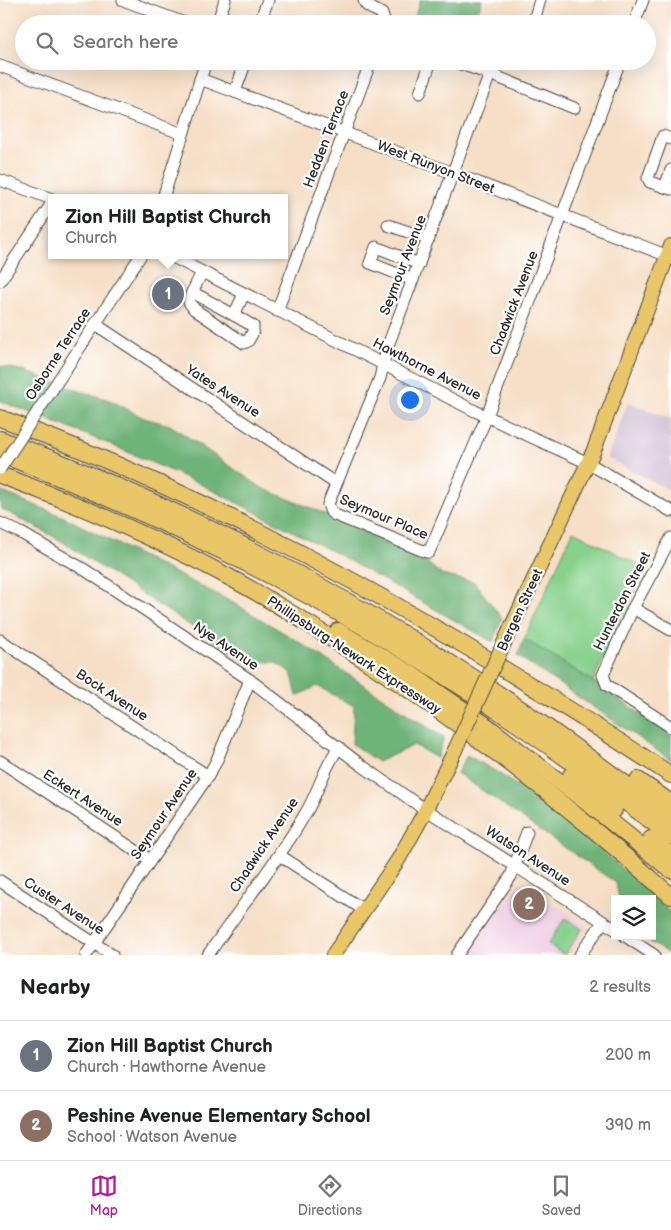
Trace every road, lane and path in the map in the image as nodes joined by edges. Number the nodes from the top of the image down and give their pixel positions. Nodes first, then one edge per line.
1 (123, 0) edge
2 (225, 0) edge
3 (268, 0) edge
4 (364, 0) edge
5 (540, 0) edge
6 (643, 0) edge
7 (163, 15) edge
8 (220, 15) edge
9 (262, 15) edge
10 (382, 15) edge
11 (536, 15) edge
12 (637, 15) edge
13 (0, 66) edge
14 (203, 70) edge
15 (243, 70) edge
16 (368, 70) edge
17 (428, 70) edge
18 (478, 70) edge
19 (493, 70) edge
20 (617, 70) edge
21 (490, 74) junction
22 (200, 79) junction
23 (235, 92) junction
24 (420, 93) dead end
25 (574, 108) dead end
26 (344, 133) junction
27 (183, 134) junction
28 (671, 139) edge
29 (671, 170) edge
30 (453, 173) junction
31 (0, 180) edge
32 (668, 188) edge
33 (164, 194) edge
34 (48, 199) edge
35 (48, 207) edge
36 (562, 216) junction
37 (388, 225) dead end
38 (429, 239) junction
39 (670, 253) edge
40 (138, 259) edge
41 (177, 259) edge
42 (419, 264) junction
43 (202, 272) junction
44 (413, 280) junction
45 (0, 281) edge
46 (192, 292) junction
47 (244, 294) junction
48 (277, 311) junction
49 (234, 315) junction
50 (97, 320) junction
51 (383, 364) junction
52 (487, 416) junction
53 (0, 418) edge
54 (0, 439) edge
55 (0, 454) edge
56 (588, 464) junction
57 (0, 469) edge
58 (0, 475) edge
59 (337, 480) junction
60 (328, 508) joint
61 (671, 511) edge
62 (0, 524) edge
63 (671, 538) edge
64 (429, 552) joint
65 (634, 608) junction
66 (302, 619) junction
67 (671, 630) edge
68 (0, 640) edge
69 (468, 648) junction
70 (456, 666) junction
71 (250, 680) junction
72 (469, 691) junction
73 (671, 727) edge
74 (339, 748) junction
75 (0, 761) edge
76 (671, 775) edge
77 (208, 776) junction
78 (671, 788) edge
79 (671, 803) edge
80 (426, 809) junction
81 (671, 818) edge
82 (527, 832) dead end
83 (671, 836) edge
84 (671, 855) edge
85 (279, 856) junction
86 (150, 860) junction
87 (515, 865) junction
88 (671, 870) edge
89 (0, 881) edge
90 (671, 896) edge
91 (364, 910) junction
92 (603, 922) junction
93 (611, 927) edge
94 (631, 940) edge
95 (94, 943) junction
96 (86, 955) edge
97 (112, 955) edge
98 (208, 955) edge
99 (332, 955) edge
100 (457, 955) edge
101 (580, 955) edge
102 (654, 955) edge

1 - 7 street
2 - 8 street
3 - 9 street
4 - 10 street
5 - 11 street
6 - 12 street
13 - 27 street
14 - 22 street
15 - 23 street
16 - 26 street, Hedden Terrace
17 - 24 street
18 - 21 street
19 - 21 street, Seymour Avenue
20 - 36 street, Chadwick Avenue
21 - 25 street
21 - 30 street, Seymour Avenue
22 - 23 street, West Runyon Street
22 - 27 street
23 - 26 street, West Runyon Street
26 - 30 street, West Runyon Street
26 - 48 street, Hedden Terrace
27 - 33 street
28 - 32 street
29 - 32 street
30 - 36 street, West Runyon Street
30 - 38 street, Seymour Avenue
31 - 34 street
35 - 45 street
36 - 39 street, West Runyon Street
36 - 52 street, Chadwick Avenue
37 - 38 street
38 - 42 street, Seymour Avenue
39 - 56 main road, Bergen Street
40 - 50 street, Osborne Terrace
41 - 43 street, Hawthorne Avenue
42 - 44 street, Seymour Avenue
42 - 44 street
43 - 46 street
43 - 47 street, Hawthorne Avenue
44 - 51 street, Seymour Avenue
46 - 49 street
46 - 49 street
47 - 48 street, Hawthorne Avenue
47 - 49 street
48 - 51 street, Hawthorne Avenue
50 - 57 street, Osborne Terrace, bridge
50 - 59 street, Yates Avenue
51 - 52 street, Hawthorne Avenue
51 - 59 street, Seymour Avenue
52 - 56 street, Hawthorne Avenue
52 - 64 street, Chadwick Avenue
53 - 69 highway
54 - 70 highway
55 - 72 highway, Phillipsburg-Newark Expressway
56 - 61 street, Hawthorne Avenue
56 - 80 main road, Bergen Street, bridge
58 - 66 highway, Phillipsburg-Newark Expressway
59 - 60 street, Seymour Avenue
60 - 64 street, Seymour Place
62 - 71 street, Nye Avenue
63 - 65 street, Hunterdon Street
65 - 67 street
65 - 73 street, Hunterdon Street
66 - 88 highway
66 - 90 highway, Phillipsburg-Newark Expressway
68 - 77 street, Bock Avenue
69 - 76 highway
69 - 78 highway
70 - 79 highway
70 - 81 highway
71 - 74 street, Nye Avenue
71 - 77 street, Seymour Avenue
72 - 83 highway, Phillipsburg-Newark Expressway
72 - 84 highway
74 - 80 street, Nye Avenue
74 - 85 street, Chadwick Avenue
75 - 86 street, Eckert Avenue
77 - 86 street, Seymour Avenue
80 - 87 street, Watson Avenue
80 - 91 main road, Bergen Street
82 - 87 street
85 - 91 street
85 - 98 street, Chadwick Avenue
86 - 95 street, Seymour Avenue
87 - 92 street, Watson Avenue
87 - 100 street
89 - 95 street, Custer Avenue
91 - 99 main road, Bergen Street
92 - 93 street, Watson Avenue
92 - 101 street
94 - 102 street
95 - 96 street, Seymour Avenue
95 - 97 street, Custer Avenue

